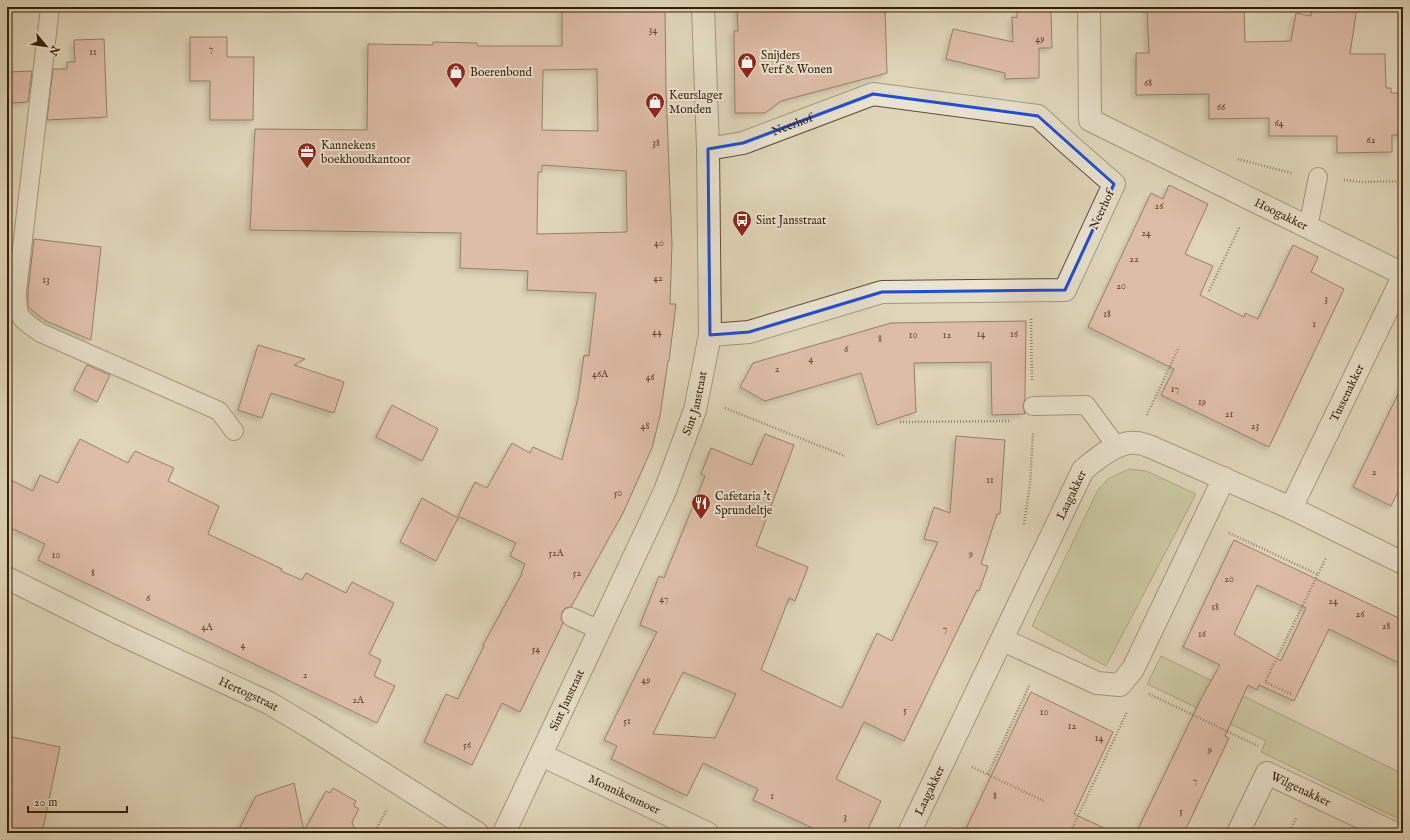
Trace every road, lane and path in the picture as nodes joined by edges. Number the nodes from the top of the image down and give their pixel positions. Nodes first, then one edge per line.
1 (50, 7) edge
2 (702, 7) edge
3 (1089, 7) edge
4 (708, 149) junction
5 (1237, 159) dead end
6 (1318, 177) junction
7 (1403, 182) edge
8 (1253, 200) junction
9 (1308, 227) junction
10 (1403, 276) edge
11 (1030, 291) junction
12 (1208, 291) dead end
13 (710, 335) junction
14 (1179, 347) dead end
15 (698, 397) junction
16 (1033, 413) junction
17 (900, 422) dead end
18 (234, 431) dead end
19 (1126, 444) junction
20 (845, 456) dead end
21 (1224, 478) junction
22 (1291, 508) junction
23 (1203, 521) junction
24 (1024, 527) dead end
25 (1339, 532) junction
26 (1403, 563) edge
27 (1318, 574) junction
28 (7, 578) edge
29 (570, 617) dead end
30 (600, 630) junction
31 (1003, 640) junction
32 (1042, 658) junction
33 (1131, 686) junction
34 (1291, 694) dead end
35 (541, 755) junction
36 (947, 755) junction
37 (1267, 773) junction
38 (988, 774) junction
39 (1044, 801) dead end
40 (477, 833) edge
41 (504, 833) edge
42 (707, 833) edge
43 (909, 833) edge
44 (1070, 833) edge
45 (1238, 833) edge
46 (1394, 833) edge

1 - 18 lane
2 - 4 street, Sint Janstraat
3 - 8 street, Hoogakker
4 - 11 street, Neerhof
4 - 13 street, Sint Janstraat
5 - 6 path
6 - 7 path
6 - 9 lane
8 - 9 street, Hoogakker
8 - 12 path
9 - 10 street, Hoogakker
10 - 22 street, Tussenakker
11 - 13 street, Neerhof
11 - 16 path
13 - 15 street, Sint Janstraat
14 - 19 path
15 - 20 path
15 - 30 street, Sint Janstraat
16 - 17 path
16 - 19 lane
16 - 24 path
19 - 21 street
19 - 31 street, Laagakker
21 - 22 street
21 - 23 street
22 - 25 street
23 - 27 path
23 - 33 street
25 - 26 street
25 - 27 path
27 - 34 path
28 - 40 street, Hertogstraat
29 - 30 lane
30 - 35 street, Sint Janstraat
31 - 32 street
31 - 36 street, Laagakker
32 - 33 street
32 - 38 path
33 - 37 path
33 - 44 path
35 - 41 street, Sint Janstraat
35 - 42 street, Monnikenmoer
36 - 38 path
36 - 43 street, Laagakker
37 - 45 street, Wilgenakker
37 - 46 street, Wilgenakker
38 - 39 path

